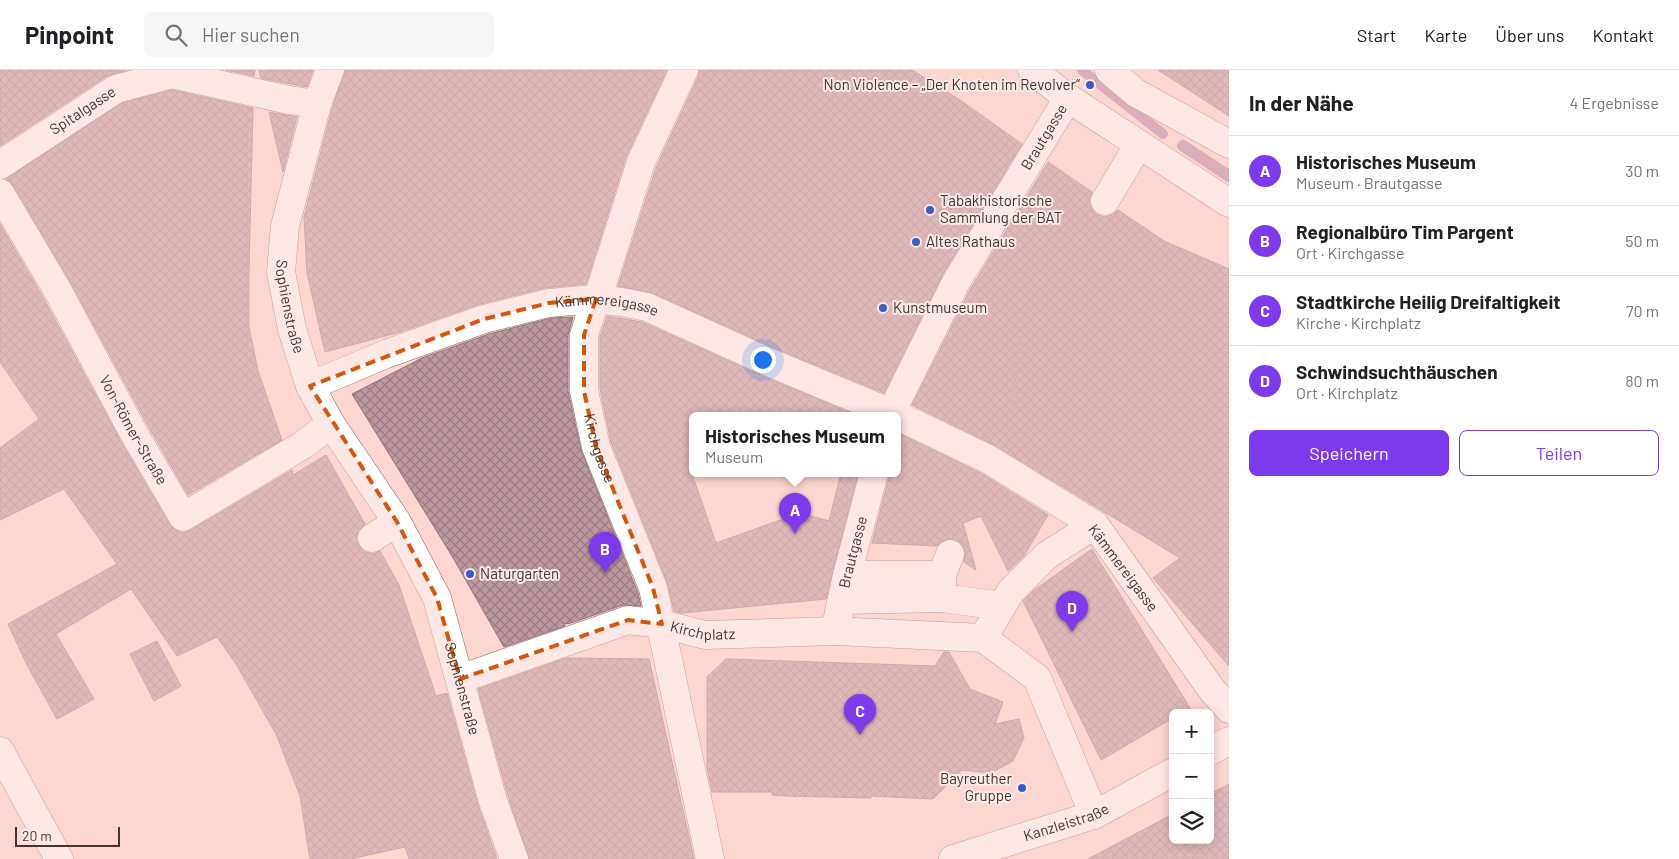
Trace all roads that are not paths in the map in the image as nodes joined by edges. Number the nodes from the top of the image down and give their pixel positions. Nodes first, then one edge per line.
1 (330, 70) edge
2 (684, 70) edge
3 (1032, 70) edge
4 (1109, 70) edge
5 (168, 72) edge
6 (1068, 98) junction
7 (317, 104) junction
8 (1139, 144) junction
9 (1229, 144) edge
10 (0, 165) edge
11 (0, 193) edge
12 (1105, 201) dead end
13 (1229, 203) edge
14 (596, 299) junction
15 (310, 386) junction
16 (887, 412) edge
17 (895, 412) edge
18 (901, 418) edge
19 (331, 424) junction
20 (873, 477) edge
21 (397, 522) junction
22 (1094, 525) junction
23 (372, 538) dead end
24 (844, 588) junction
25 (1002, 606) junction
26 (662, 624) junction
27 (835, 631) junction
28 (984, 638) junction
29 (460, 679) junction
30 (1229, 709) edge
31 (0, 751) edge
32 (1169, 774) edge
33 (1094, 814) junction
34 (59, 859) edge
35 (514, 859) edge
36 (710, 859) edge
37 (952, 859) edge

1 - 7 street, Sophienstraße
2 - 14 street, Kirchgasse
3 - 6 street
4 - 9 street
5 - 7 street, Spitalgasse
5 - 10 street, Spitalgasse
6 - 8 street
6 - 17 street, Brautgasse
7 - 15 street, Sophienstraße
8 - 12 street
8 - 13 street
11 - 19 street, Von-Römer-Straße
14 - 15 street, Kämmereigasse
14 - 16 street, Kämmereigasse
14 - 26 street, Kirchgasse
15 - 19 street, Sophienstraße
18 - 22 street, Kämmereigasse
19 - 21 street, Sophienstraße
20 - 24 street, Brautgasse
21 - 23 street
21 - 29 street, Sophienstraße
22 - 25 street
22 - 30 street, Kämmereigasse
24 - 25 street
24 - 27 street, Brautgasse
25 - 28 street
26 - 27 street, Kirchplatz
26 - 29 street
26 - 36 street, Kirchplatz
27 - 28 street, Kirchplatz
28 - 33 street
29 - 35 street, Sophienstraße
31 - 34 street
32 - 33 street, Kanzleistraße
33 - 37 street, Kanzleistraße

